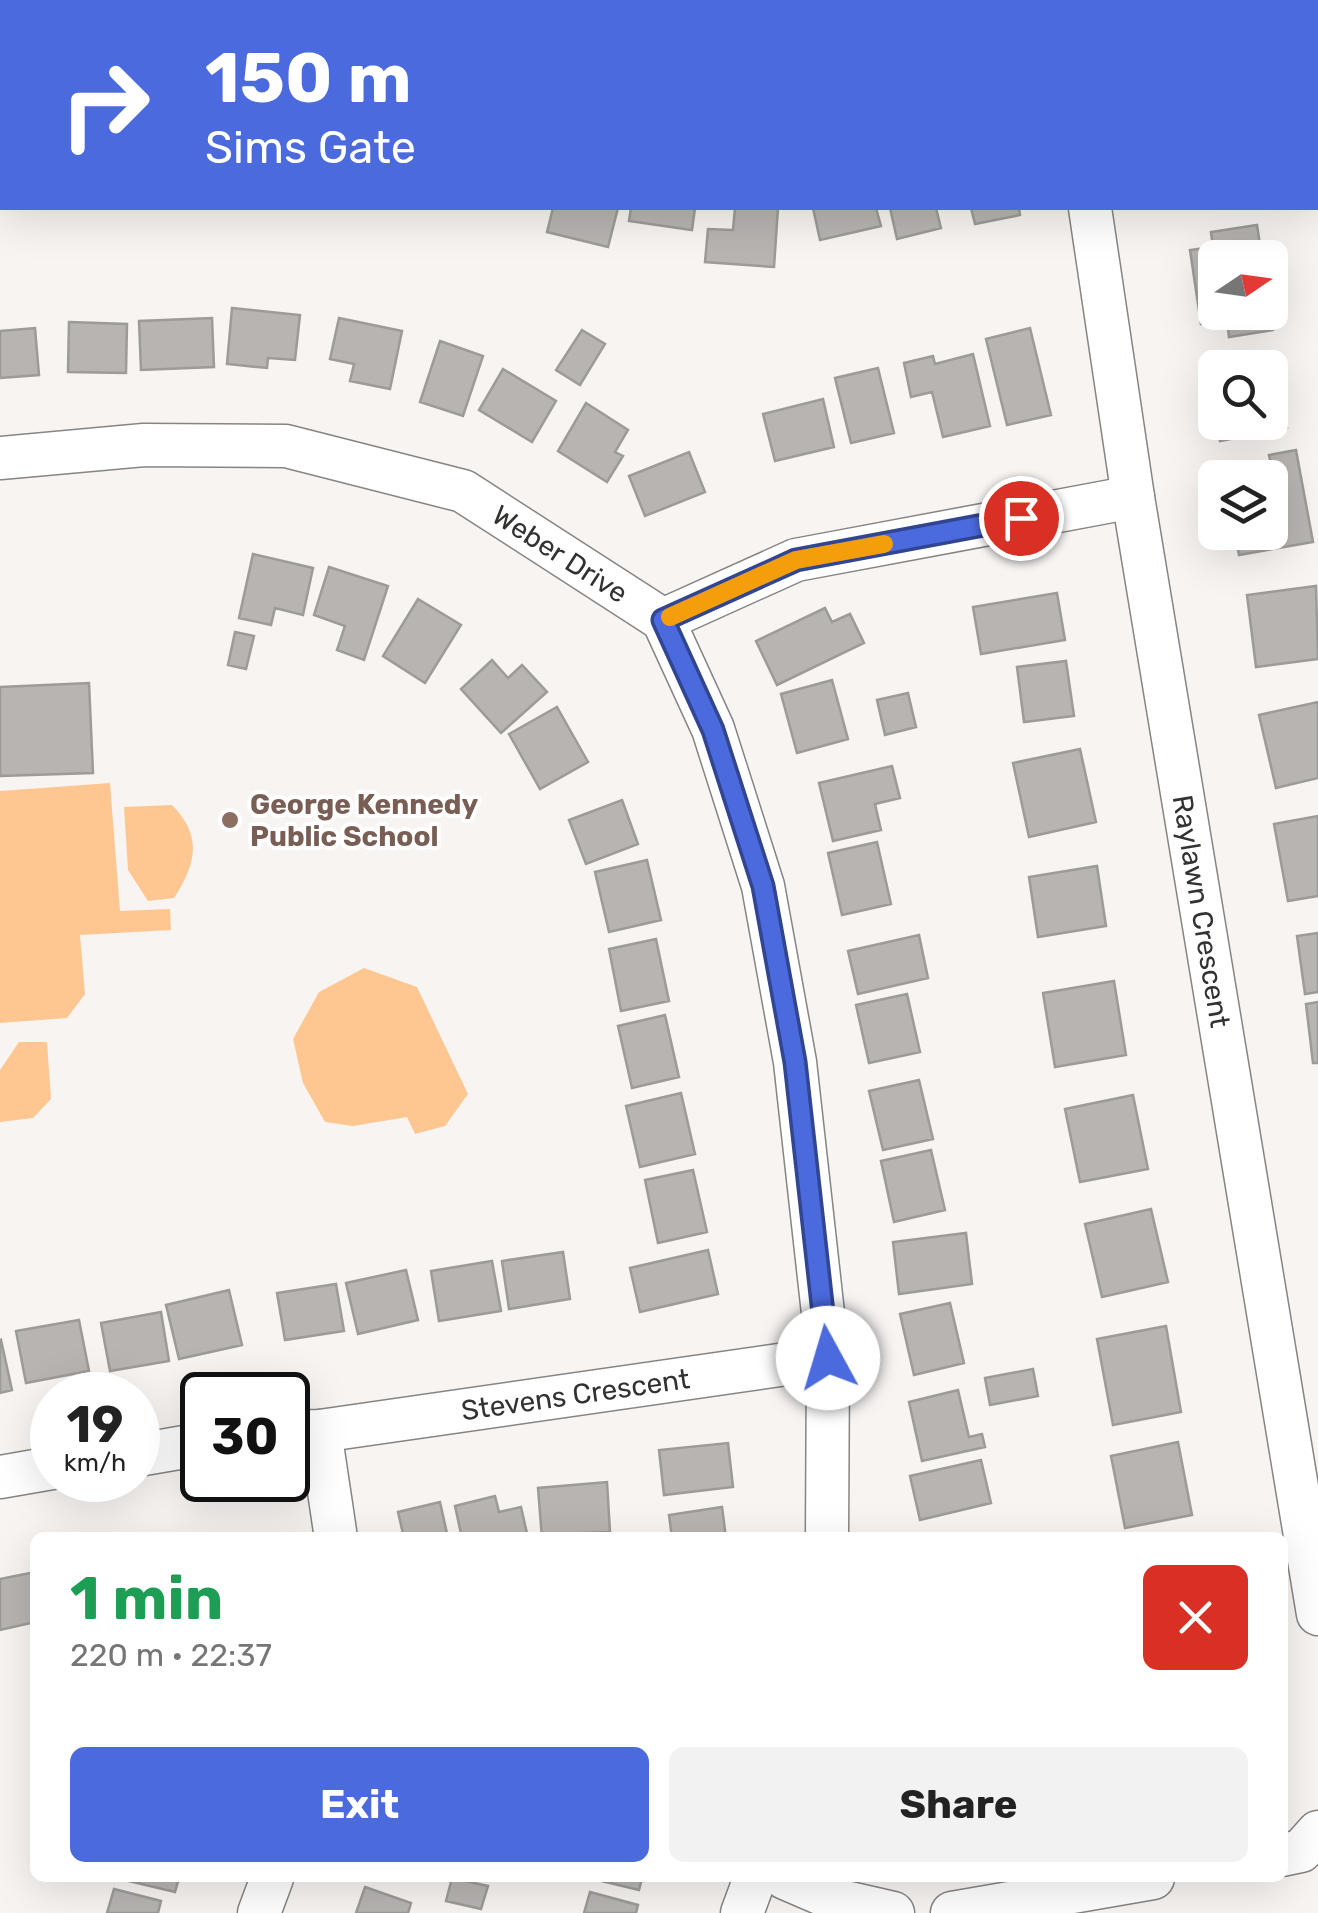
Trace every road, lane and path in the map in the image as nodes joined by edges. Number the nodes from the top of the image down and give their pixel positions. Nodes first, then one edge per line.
1 (1090, 210) edge
2 (0, 458) edge
3 (1133, 498) junction
4 (663, 620) junction
5 (828, 1358) junction
6 (310, 1430) edge
7 (310, 1451) edge
8 (30, 1472) edge
9 (0, 1477) edge
10 (334, 1532) edge
11 (827, 1532) edge
12 (1318, 1614) edge
13 (1318, 1832) edge
14 (1288, 1853) edge
15 (271, 1882) edge
16 (754, 1882) edge
17 (794, 1882) edge
18 (1130, 1882) edge
19 (259, 1913) edge
20 (742, 1913) edge
21 (893, 1913) edge
22 (952, 1913) edge

1 - 3 street, Raylawn Crescent
2 - 4 street, Weber Drive
3 - 4 street
3 - 12 street, Raylawn Crescent
4 - 5 street
5 - 6 street, Stevens Crescent
5 - 11 street
7 - 10 street, Stevens Crescent
8 - 9 street
13 - 14 street
15 - 19 street
16 - 20 street
17 - 21 street
18 - 22 street

